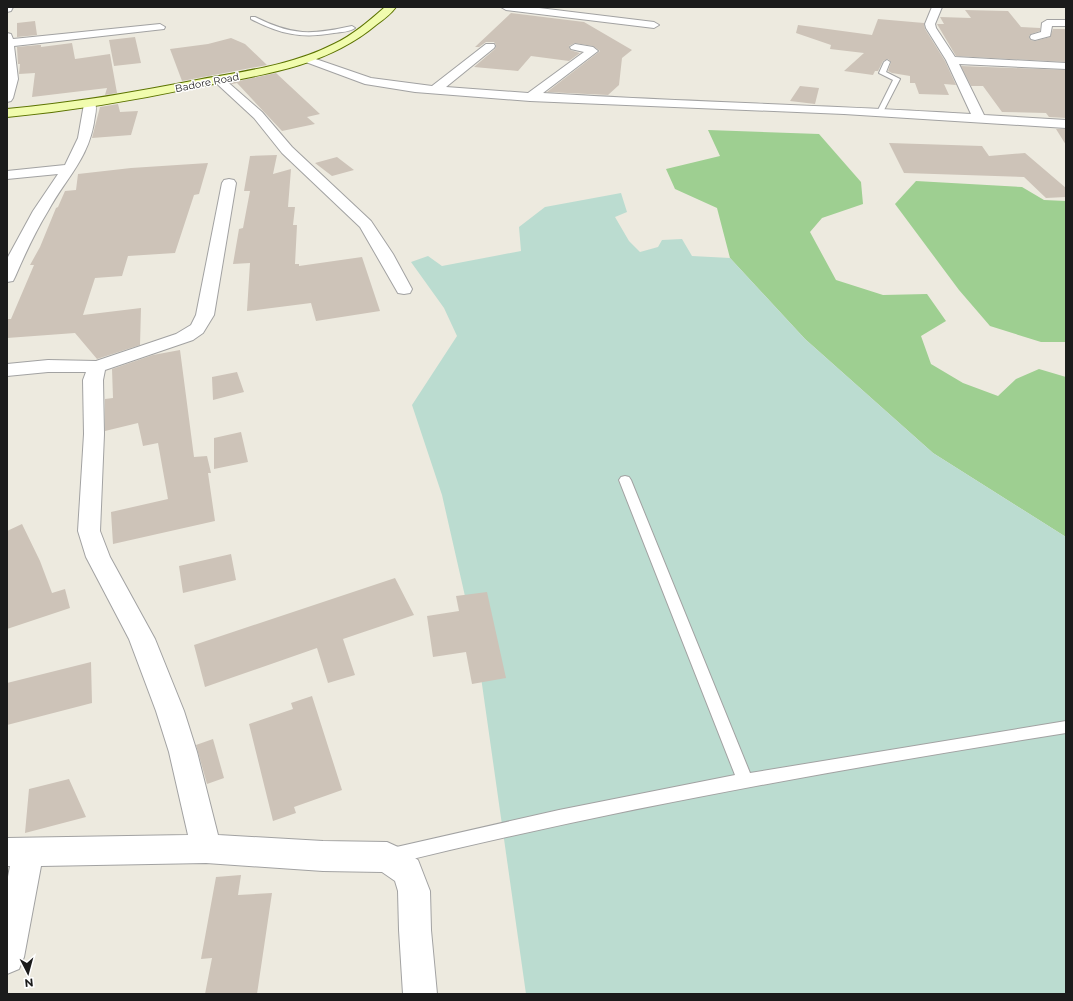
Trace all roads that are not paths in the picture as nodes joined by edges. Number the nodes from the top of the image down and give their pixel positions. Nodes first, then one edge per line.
1 (377, 7) edge
2 (391, 7) edge
3 (506, 7) edge
4 (937, 7) edge
5 (253, 18) dead end
6 (1066, 23) edge
7 (654, 25) dead end
8 (160, 27) dead end
9 (352, 28) junction
10 (1034, 37) dead end
11 (7, 41) edge
12 (490, 46) dead end
13 (575, 47) dead end
14 (307, 59) junction
15 (952, 60) junction
16 (887, 62) dead end
17 (1066, 66) edge
18 (219, 80) junction
19 (436, 89) junction
20 (530, 97) junction
21 (7, 98) edge
22 (90, 104) junction
23 (7, 106) edge
24 (880, 112) junction
25 (7, 113) edge
26 (980, 119) junction
27 (1066, 124) edge
28 (69, 169) junction
29 (7, 175) edge
30 (229, 183) dead end
31 (25, 237) junction
32 (7, 239) edge
33 (7, 277) edge
34 (404, 290) dead end
35 (97, 367) junction
36 (7, 370) edge
37 (625, 480) dead end
38 (1066, 727) edge
39 (745, 780) junction
40 (206, 849) junction
41 (18, 852) edge
42 (387, 857) junction
43 (7, 957) edge
44 (420, 994) edge

1 - 9 main road, Badore Road
2 - 14 main road, Badore Road
3 - 7 street
4 - 15 street
5 - 9 lane
6 - 10 street
8 - 11 street
9 - 23 main road, Badore Road
11 - 21 street
12 - 19 street
13 - 20 street
14 - 18 main road, Badore Road
14 - 19 street
15 - 17 street
15 - 26 street
16 - 24 lane
18 - 22 main road, Badore Road
18 - 34 street
19 - 20 street
20 - 24 street
22 - 25 main road, Badore Road
22 - 28 street
24 - 26 street
26 - 27 street
28 - 29 street
28 - 31 street
30 - 35 street
31 - 32 street
31 - 33 street
35 - 36 street
35 - 40 street
37 - 39 lane
38 - 39 lane
39 - 42 lane
40 - 41 street
40 - 42 street
41 - 43 street
42 - 44 street

